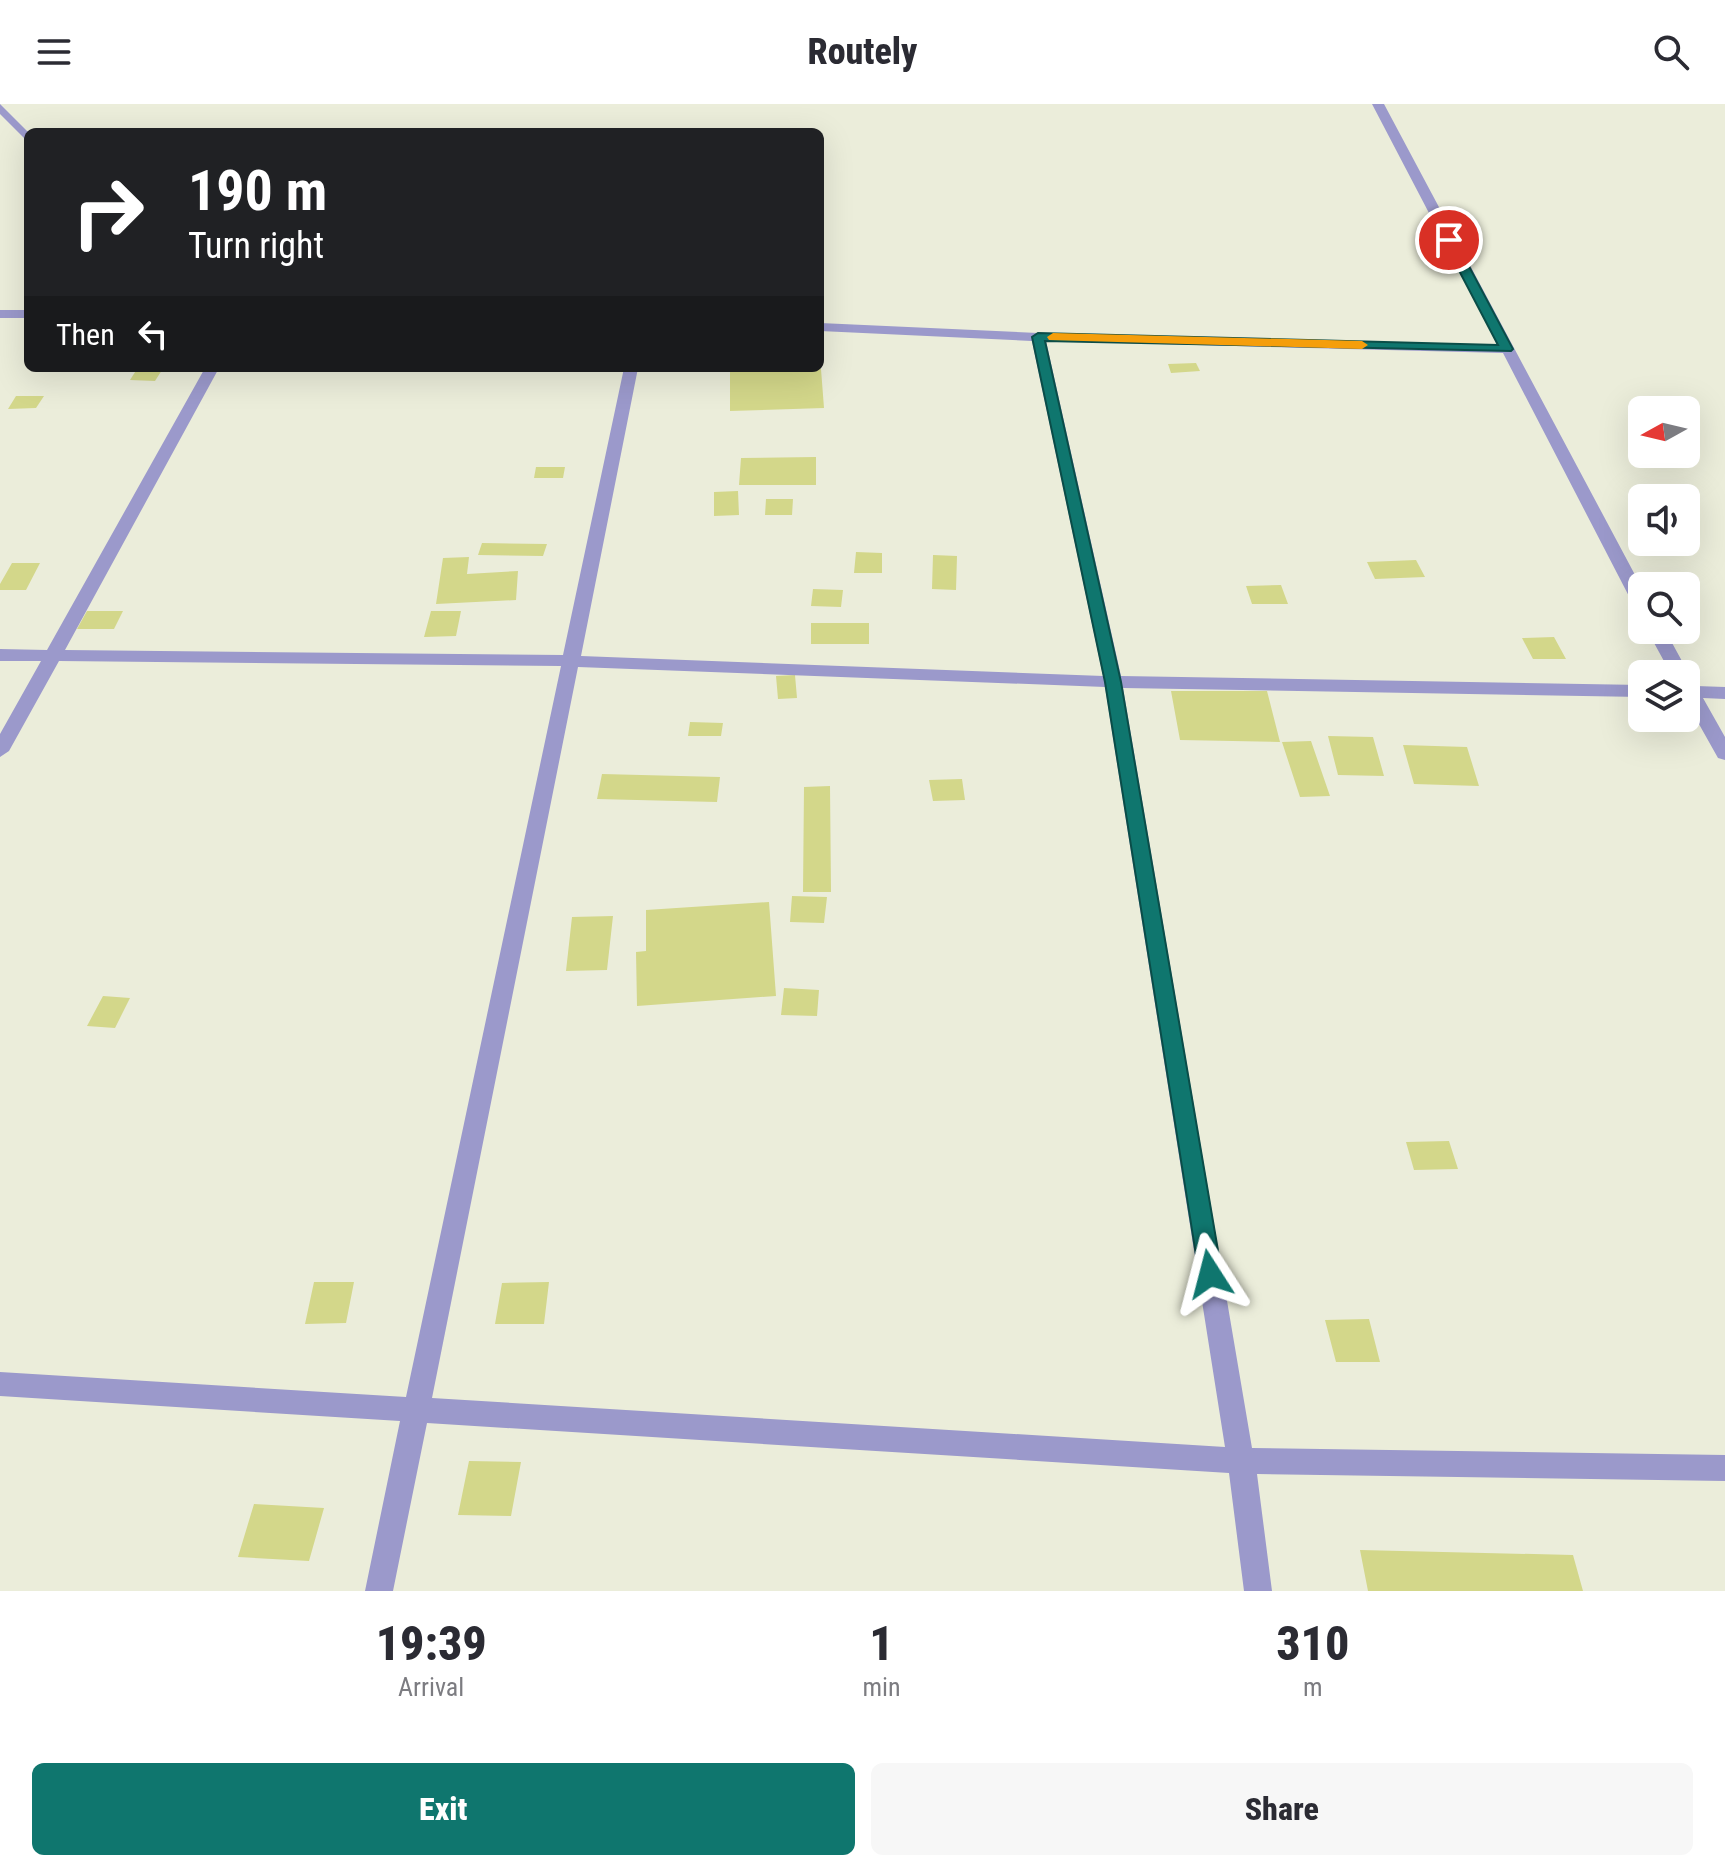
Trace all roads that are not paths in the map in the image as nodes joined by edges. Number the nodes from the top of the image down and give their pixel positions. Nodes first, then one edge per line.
1 (1378, 104) edge
2 (0, 107) edge
3 (24, 134) edge
4 (0, 314) edge
5 (24, 314) edge
6 (824, 327) edge
7 (1038, 337) junction
8 (1506, 349) junction
9 (210, 372) edge
10 (630, 372) edge
11 (1628, 578) edge
12 (0, 655) edge
13 (51, 656) junction
14 (570, 661) junction
15 (1113, 682) junction
16 (1628, 691) edge
17 (1700, 691) edge
18 (1725, 693) edge
19 (1700, 712) edge
20 (0, 751) edge
21 (1725, 754) edge
22 (0, 1384) edge
23 (419, 1408) junction
24 (1241, 1461) junction
25 (1725, 1468) edge
26 (379, 1591) edge
27 (1258, 1591) edge

1 - 8 street
2 - 3 street
4 - 5 street
6 - 7 street
7 - 8 street
7 - 15 street
8 - 11 street
9 - 13 street
10 - 14 street
12 - 13 street
13 - 14 street
13 - 20 street
14 - 15 street
14 - 23 street
15 - 16 street
15 - 24 street
17 - 18 street
19 - 21 street
22 - 23 street
23 - 24 street
23 - 26 street
24 - 25 street
24 - 27 street

